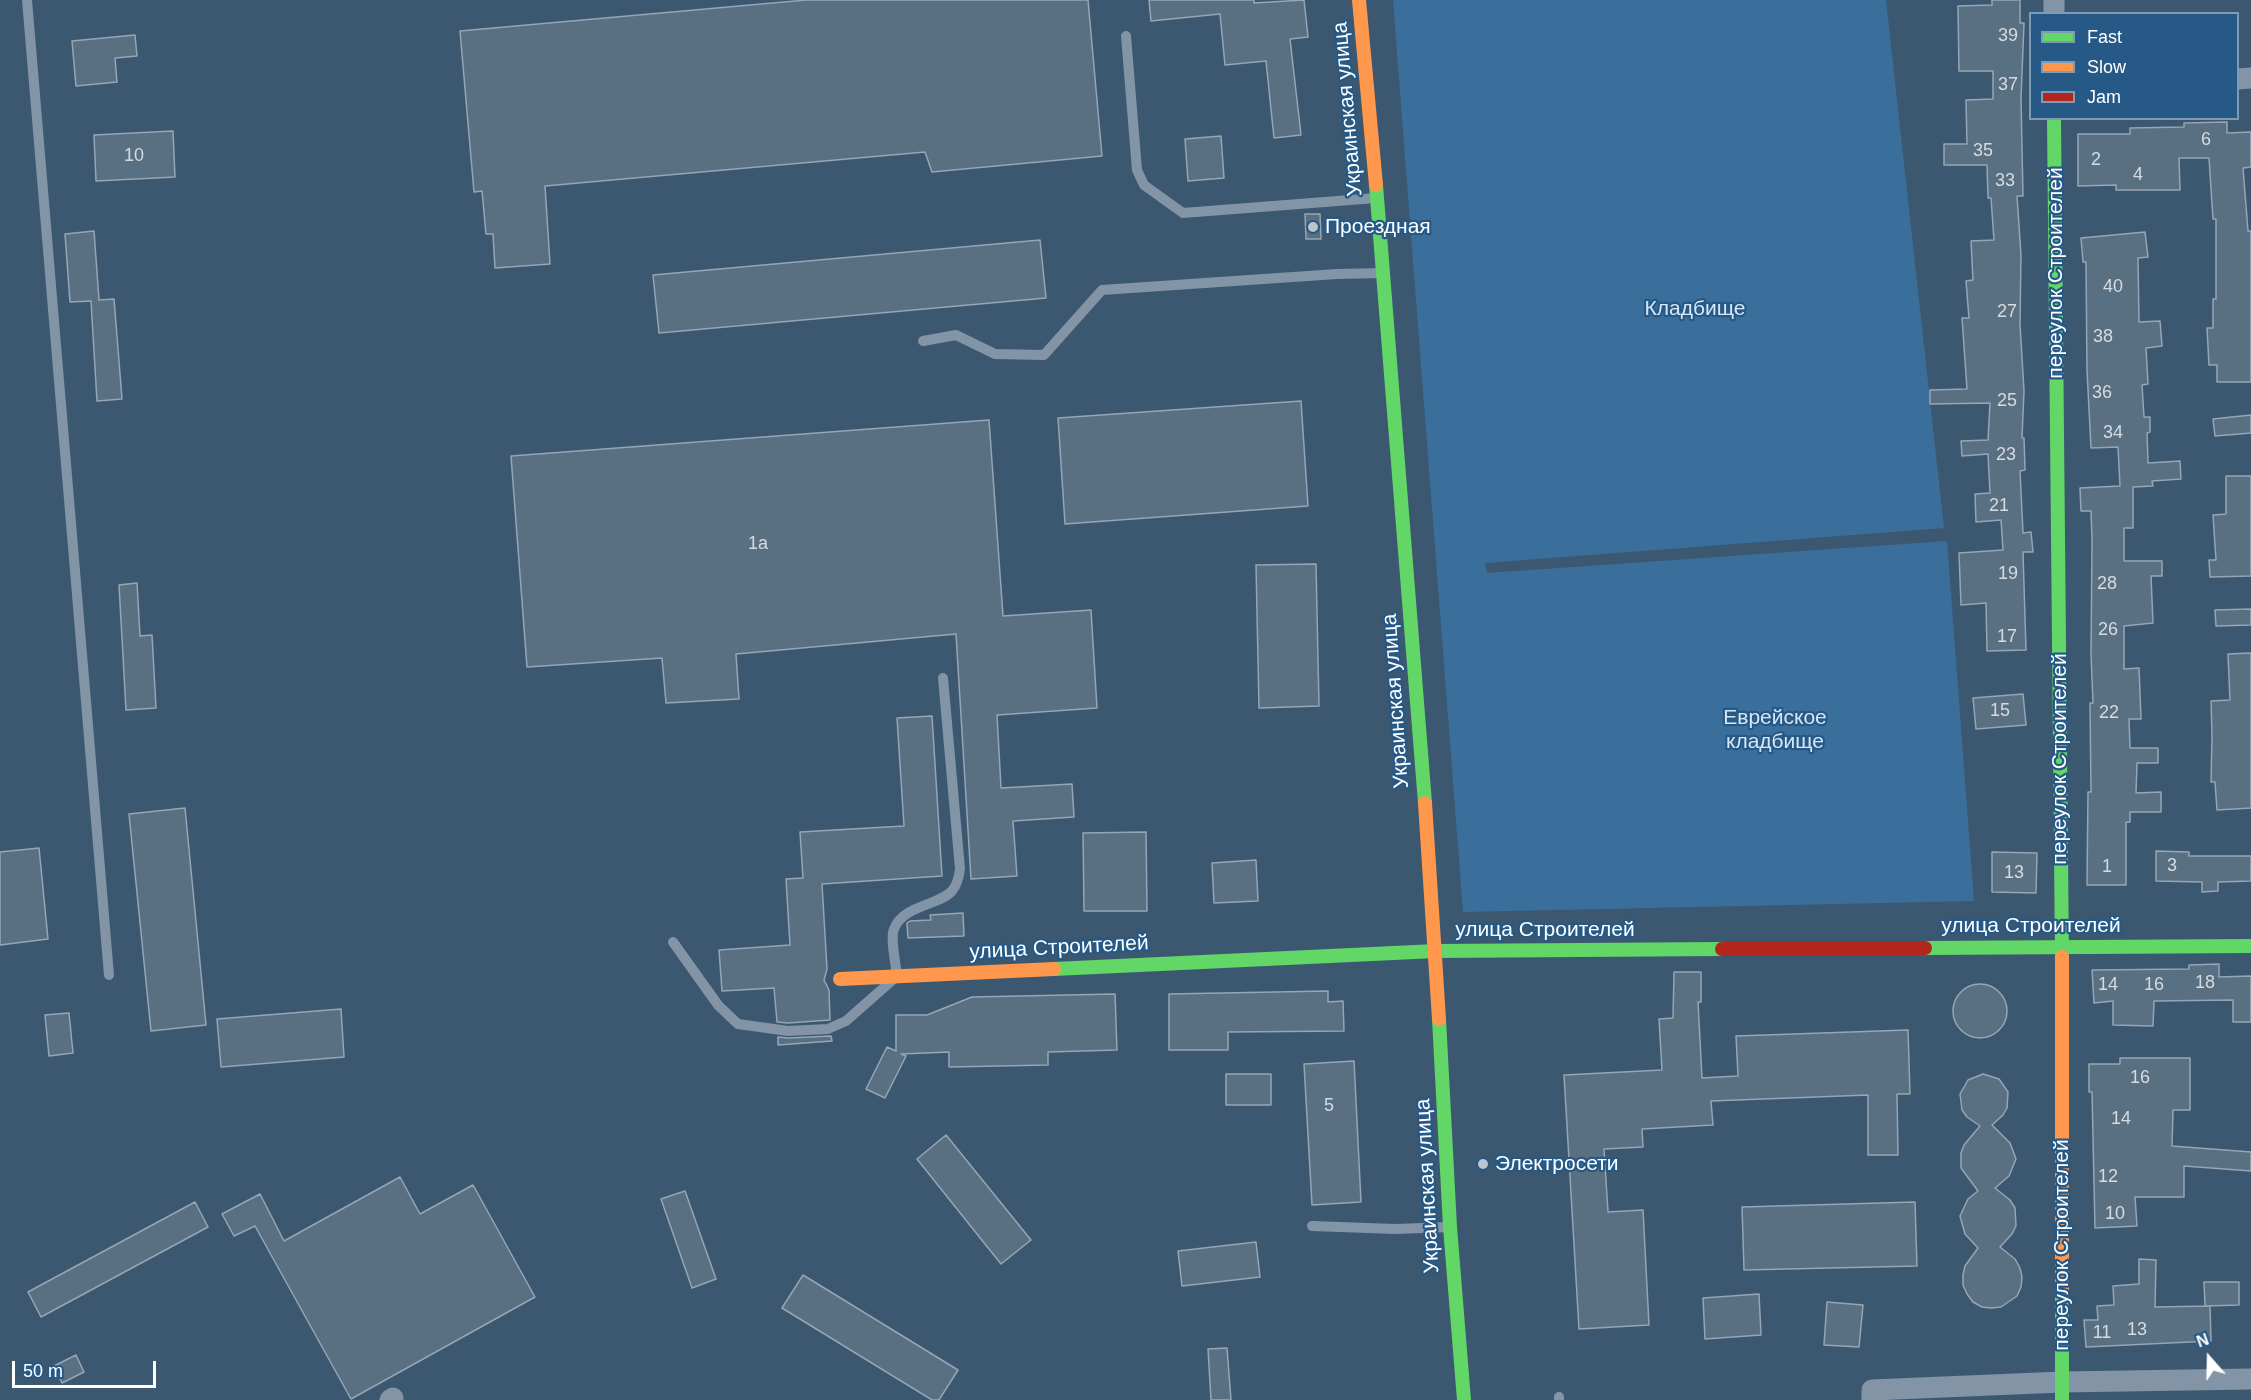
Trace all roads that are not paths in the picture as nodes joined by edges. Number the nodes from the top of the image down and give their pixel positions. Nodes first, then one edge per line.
1 (27, 0) edge
2 (1359, 0) edge
3 (1126, 36) dead end
4 (2054, 120) edge
5 (1377, 198) junction
6 (1384, 273) junction
7 (923, 341) dead end
8 (944, 678) dead end
9 (673, 942) dead end
10 (2251, 946) edge
11 (2061, 947) junction
12 (1436, 951) junction
13 (109, 975) dead end
14 (897, 976) junction
15 (840, 979) dead end
16 (1312, 1226) dead end
17 (1450, 1227) junction
18 (2251, 1378) edge
19 (2062, 1391) edge
20 (1872, 1395) edge
21 (1464, 1400) edge

1 - 13 lane
2 - 5 street, Украинская улица
3 - 5 lane
4 - 11 street, переулок Строителей
5 - 6 street, Украинская улица
6 - 7 lane
6 - 12 street, Украинская улица
8 - 14 lane
9 - 14 lane
10 - 11 street, улица Строителей
11 - 12 street, улица Строителей
11 - 19 street, переулок Строителей
12 - 14 street, улица Строителей
12 - 17 street, Украинская улица
14 - 15 street, улица Строителей
16 - 17 lane
17 - 21 street, Украинская улица
18 - 19 street
19 - 20 street

